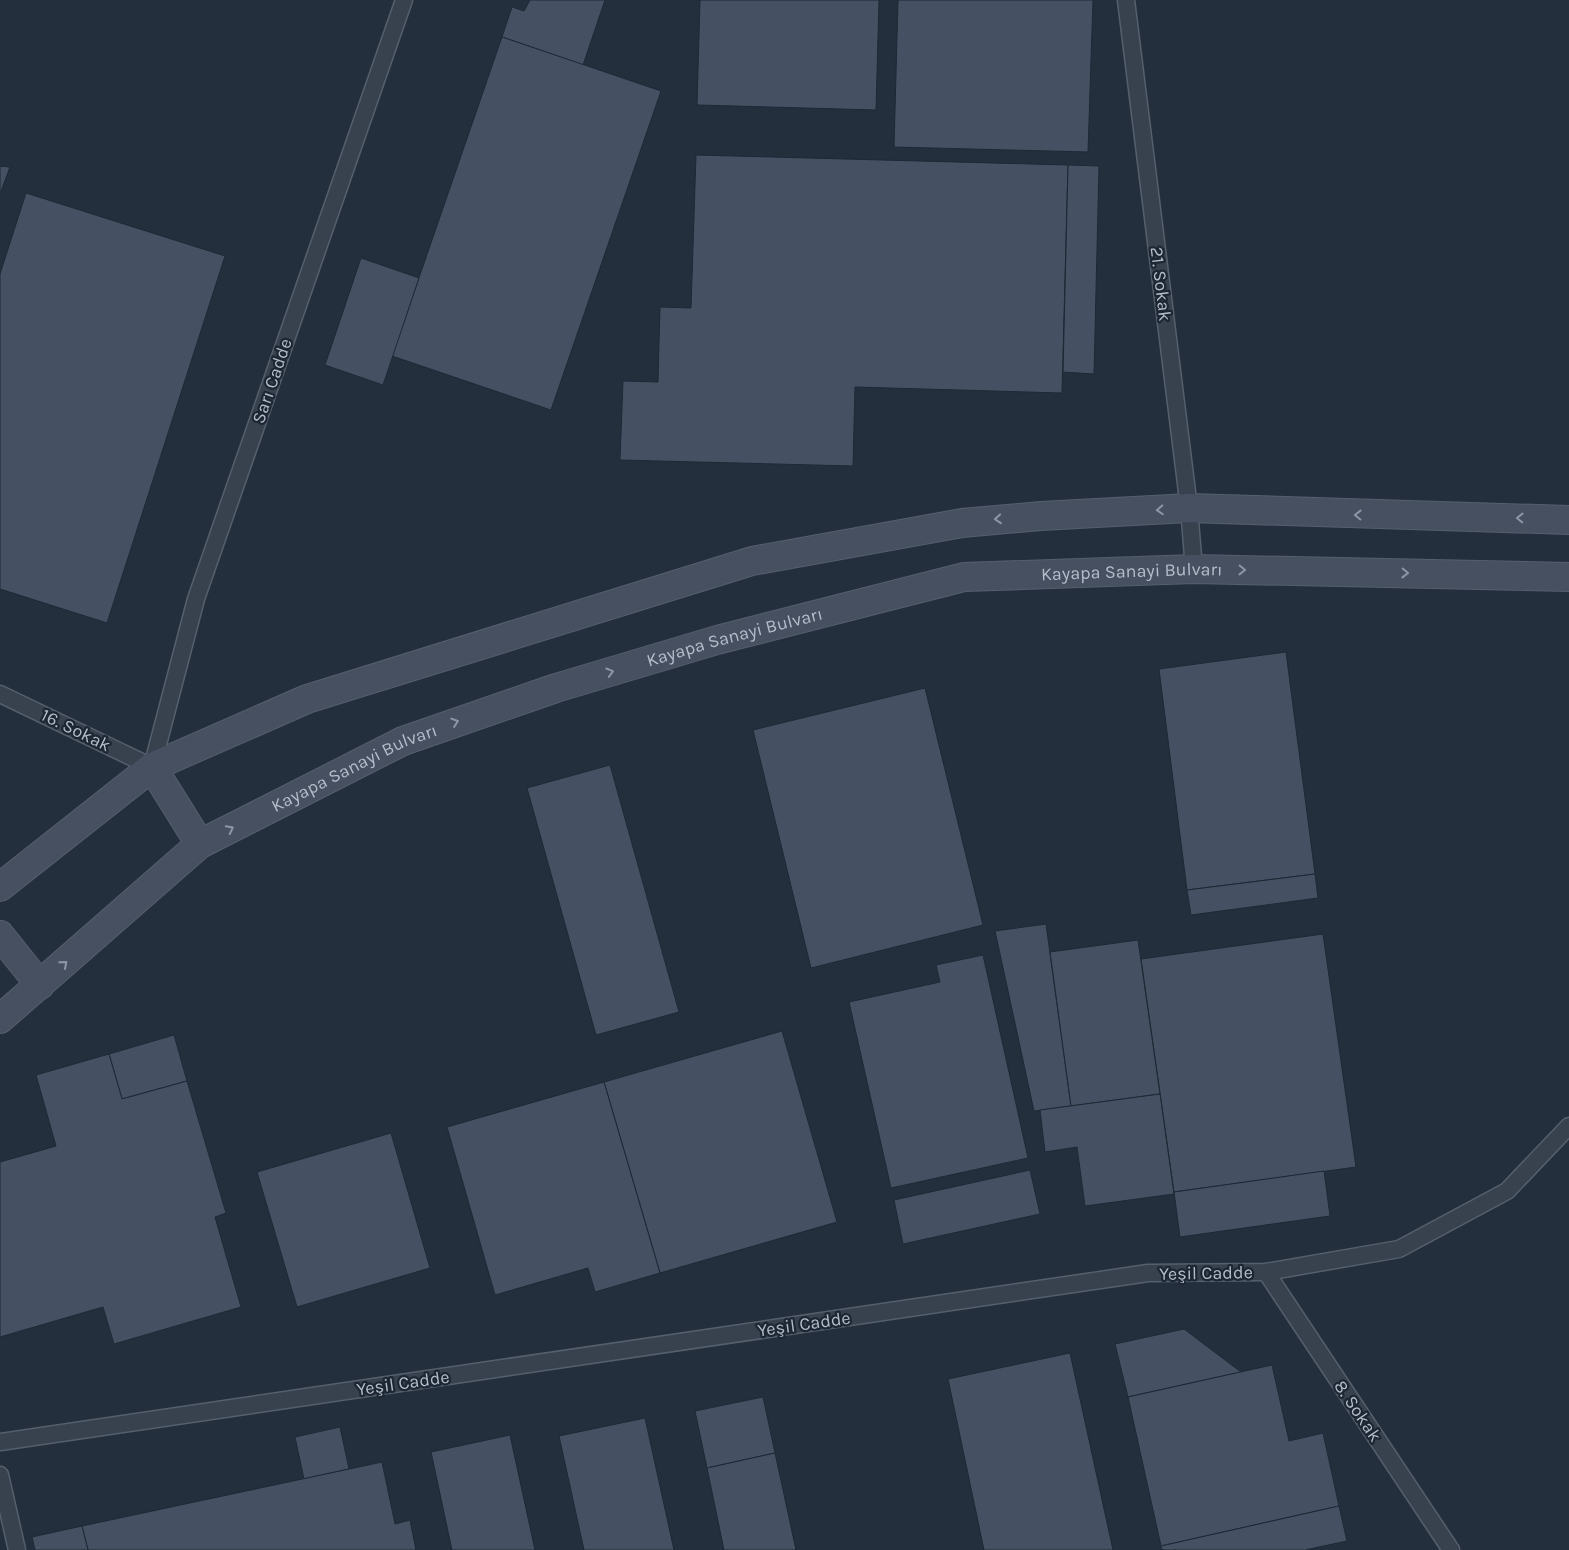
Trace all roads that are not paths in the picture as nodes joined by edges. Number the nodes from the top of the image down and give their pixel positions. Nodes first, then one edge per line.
1 (404, 0) edge
2 (1126, 0) edge
3 (1189, 508) junction
4 (1569, 520) edge
5 (1194, 568) junction
6 (1569, 577) edge
7 (0, 694) edge
8 (152, 767) junction
9 (200, 844) junction
10 (0, 887) edge
11 (0, 935) edge
12 (40, 985) junction
13 (0, 1019) edge
14 (1569, 1126) edge
15 (1266, 1272) junction
16 (0, 1442) edge
17 (0, 1475) edge
18 (16, 1550) edge
19 (1451, 1550) edge

1 - 8 lane, Sarı Cadde
2 - 3 lane, 21. Sokak
4 -> 3 main road
3 - 5 lane, 21. Sokak
3 -> 8 main road
5 -> 6 main road, Kayapa Sanayi Bulvarı
9 -> 5 main road, Kayapa Sanayi Bulvarı
7 - 8 lane, 16. Sokak
8 - 9 main road
8 - 10 main road
12 -> 9 main road, Kayapa Sanayi Bulvarı
11 - 12 main road
12 - 13 main road, Kayapa Sanayi Bulvarı
14 - 15 lane, Yeşil Cadde
15 - 16 lane, Yeşil Cadde
15 - 19 lane, 8. Sokak
17 - 18 lane

